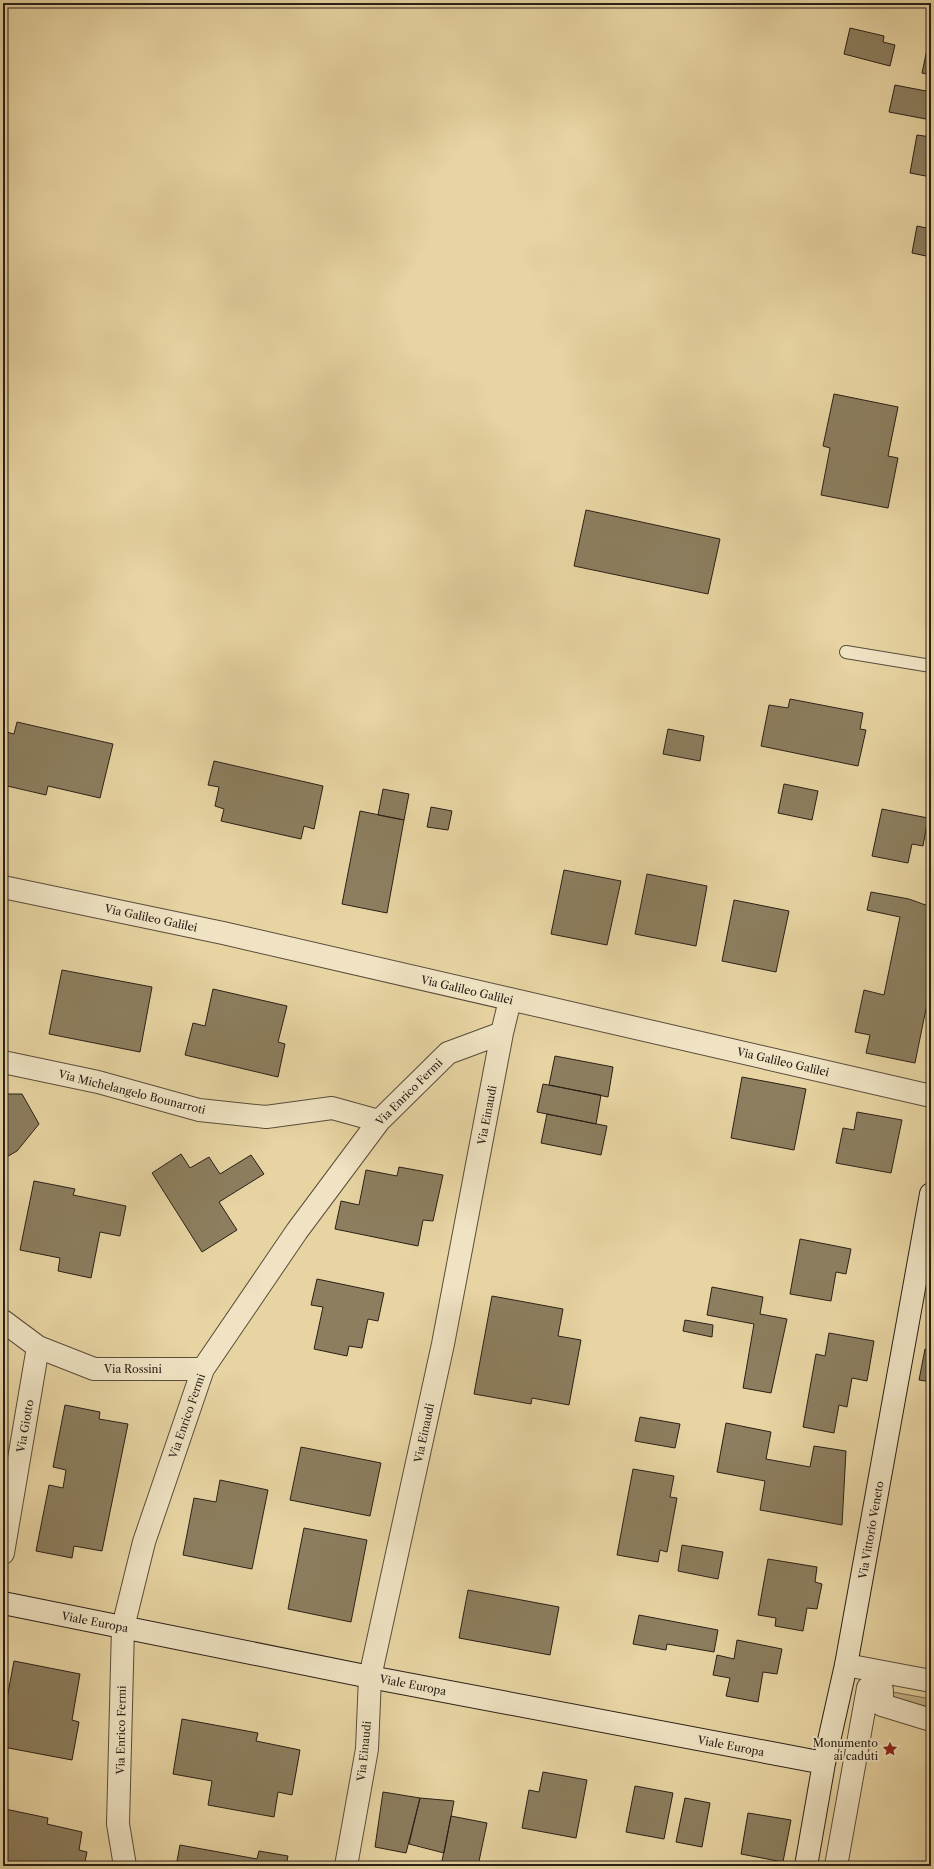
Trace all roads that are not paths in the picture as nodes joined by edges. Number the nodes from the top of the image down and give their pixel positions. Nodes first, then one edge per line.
1 (846, 652) dead end
2 (931, 666) edge
3 (3, 887) edge
4 (510, 1000) junction
5 (502, 1034) junction
6 (3, 1062) edge
7 (931, 1096) edge
8 (379, 1120) junction
9 (931, 1194) edge
10 (3, 1321) edge
11 (38, 1347) junction
12 (203, 1369) junction
13 (3, 1553) edge
14 (3, 1603) edge
15 (123, 1628) junction
16 (846, 1665) junction
17 (370, 1677) junction
18 (931, 1681) edge
19 (931, 1720) edge
20 (824, 1763) junction
21 (125, 1866) edge
22 (346, 1866) edge
23 (806, 1866) edge
24 (836, 1866) edge

1 - 2 lane
3 - 4 street, Via Galileo Galilei
4 - 5 street, Via Einaudi
4 - 7 street, Via Galileo Galilei
5 - 8 street, Via Enrico Fermi
5 - 17 street, Via Einaudi
6 - 8 street, Via Michelangelo Bounarroti
8 - 12 street, Via Enrico Fermi
9 - 16 street, Via Vittorio Veneto
10 - 11 street, Via Rossini
11 - 12 street, Via Rossini
11 - 13 street, Via Giotto
12 - 15 street, Via Enrico Fermi
14 - 15 street, Viale Europa
15 - 17 street, Viale Europa
15 - 21 street, Via Enrico Fermi
16 - 18 street
16 - 20 street, Via Vittorio Veneto
17 - 20 street, Viale Europa
17 - 22 street, Via Einaudi
19 - 24 street
20 - 23 street, Via Vittorio Veneto

